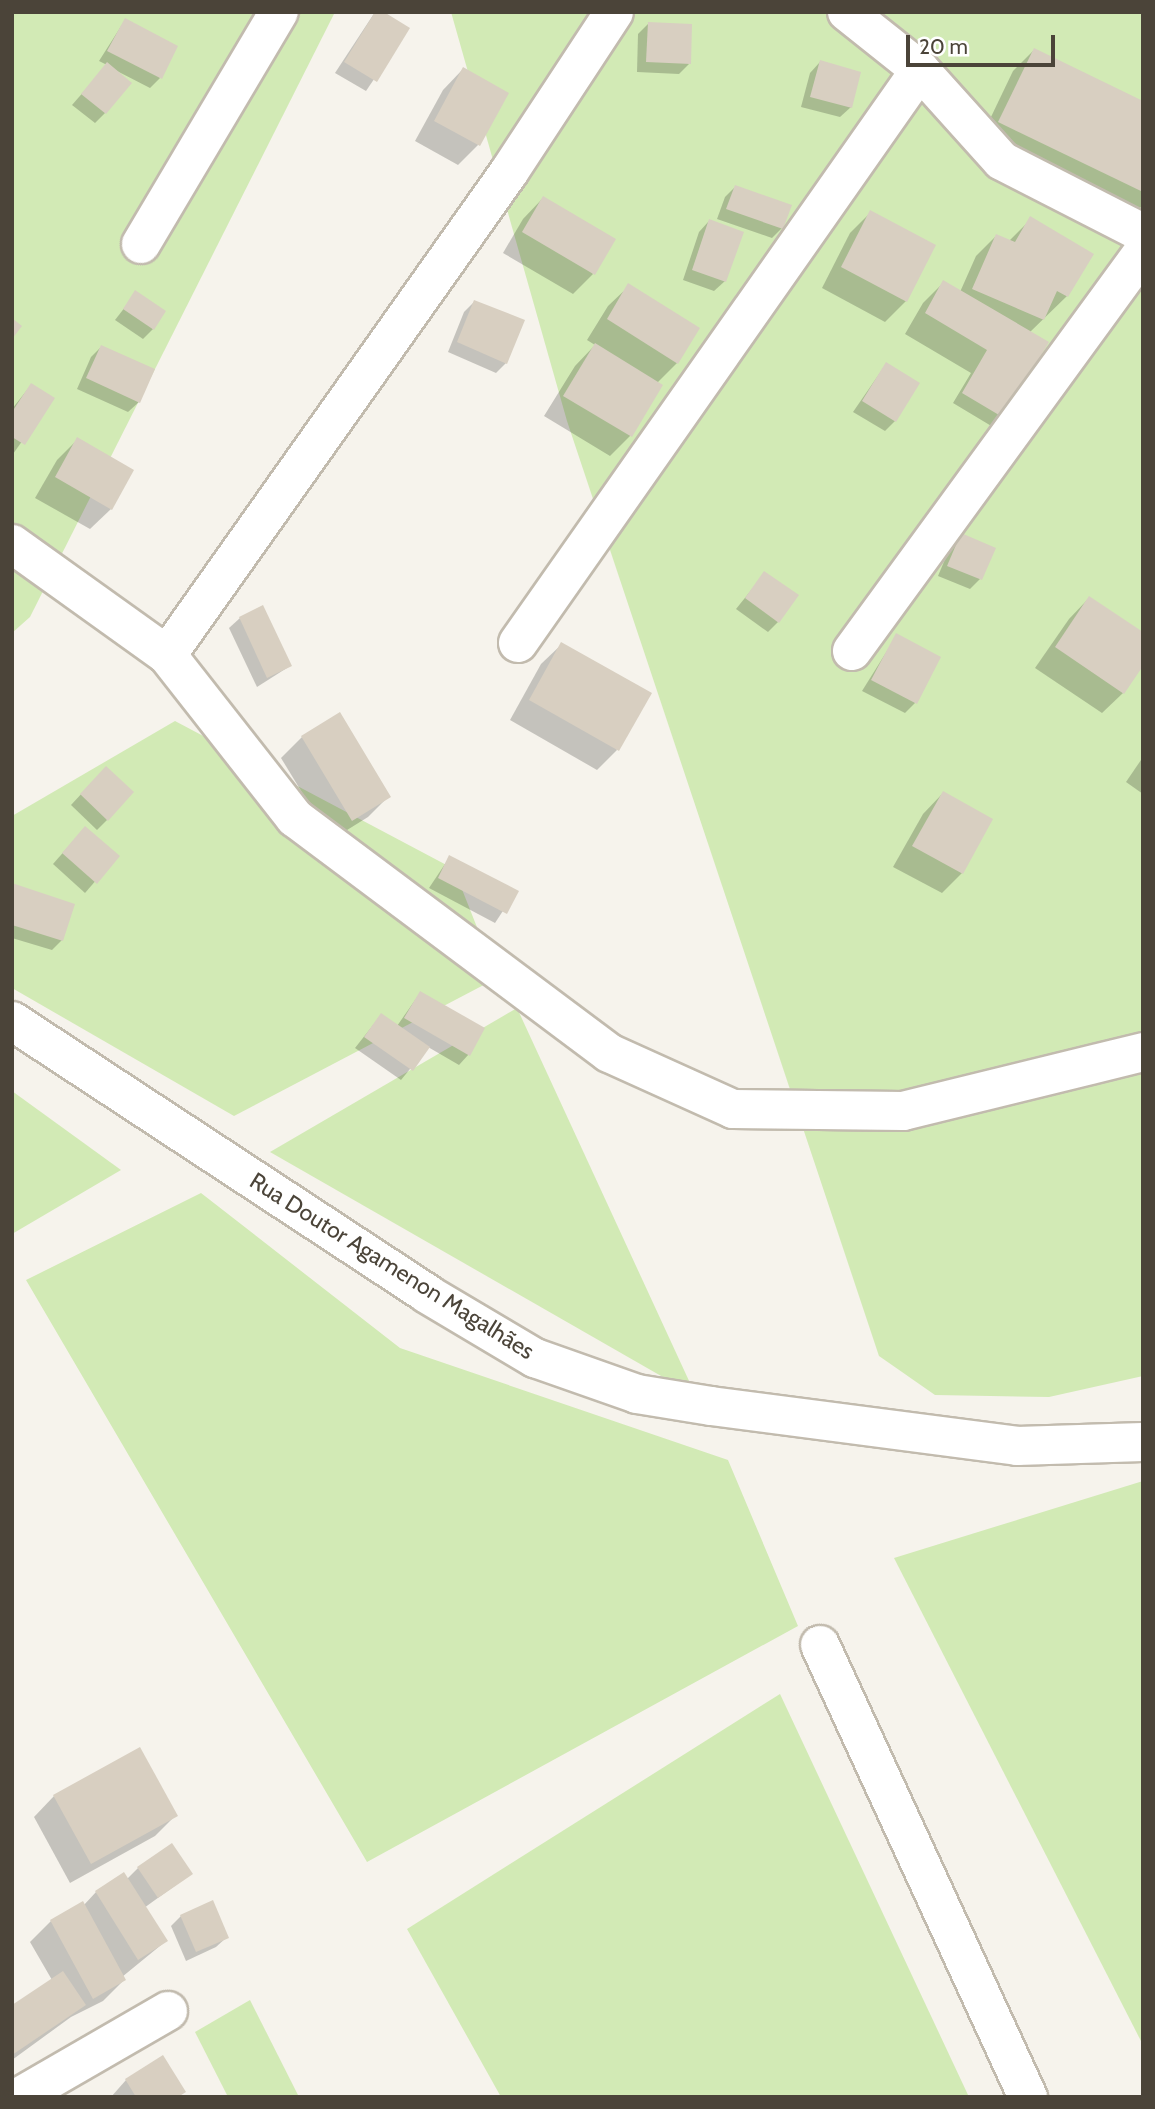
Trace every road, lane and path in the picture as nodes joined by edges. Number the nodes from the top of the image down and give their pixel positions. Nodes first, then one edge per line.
1 (279, 12) edge
2 (614, 12) edge
3 (847, 12) edge
4 (920, 70) junction
5 (1143, 233) edge
6 (141, 244) dead end
7 (1143, 252) edge
8 (12, 544) edge
9 (518, 643) dead end
10 (852, 651) dead end
11 (167, 655) junction
12 (12, 1021) edge
13 (1143, 1052) edge
14 (1143, 1442) edge
15 (820, 1645) dead end
16 (168, 2011) dead end
17 (19, 2097) edge
18 (1028, 2097) edge

1 - 6 street
2 - 11 street
3 - 4 street
4 - 5 street
4 - 9 street
7 - 10 street
8 - 11 street
11 - 13 street
12 - 14 street, Rua Doutor Agamenon Magalhães
15 - 18 street
16 - 17 street

